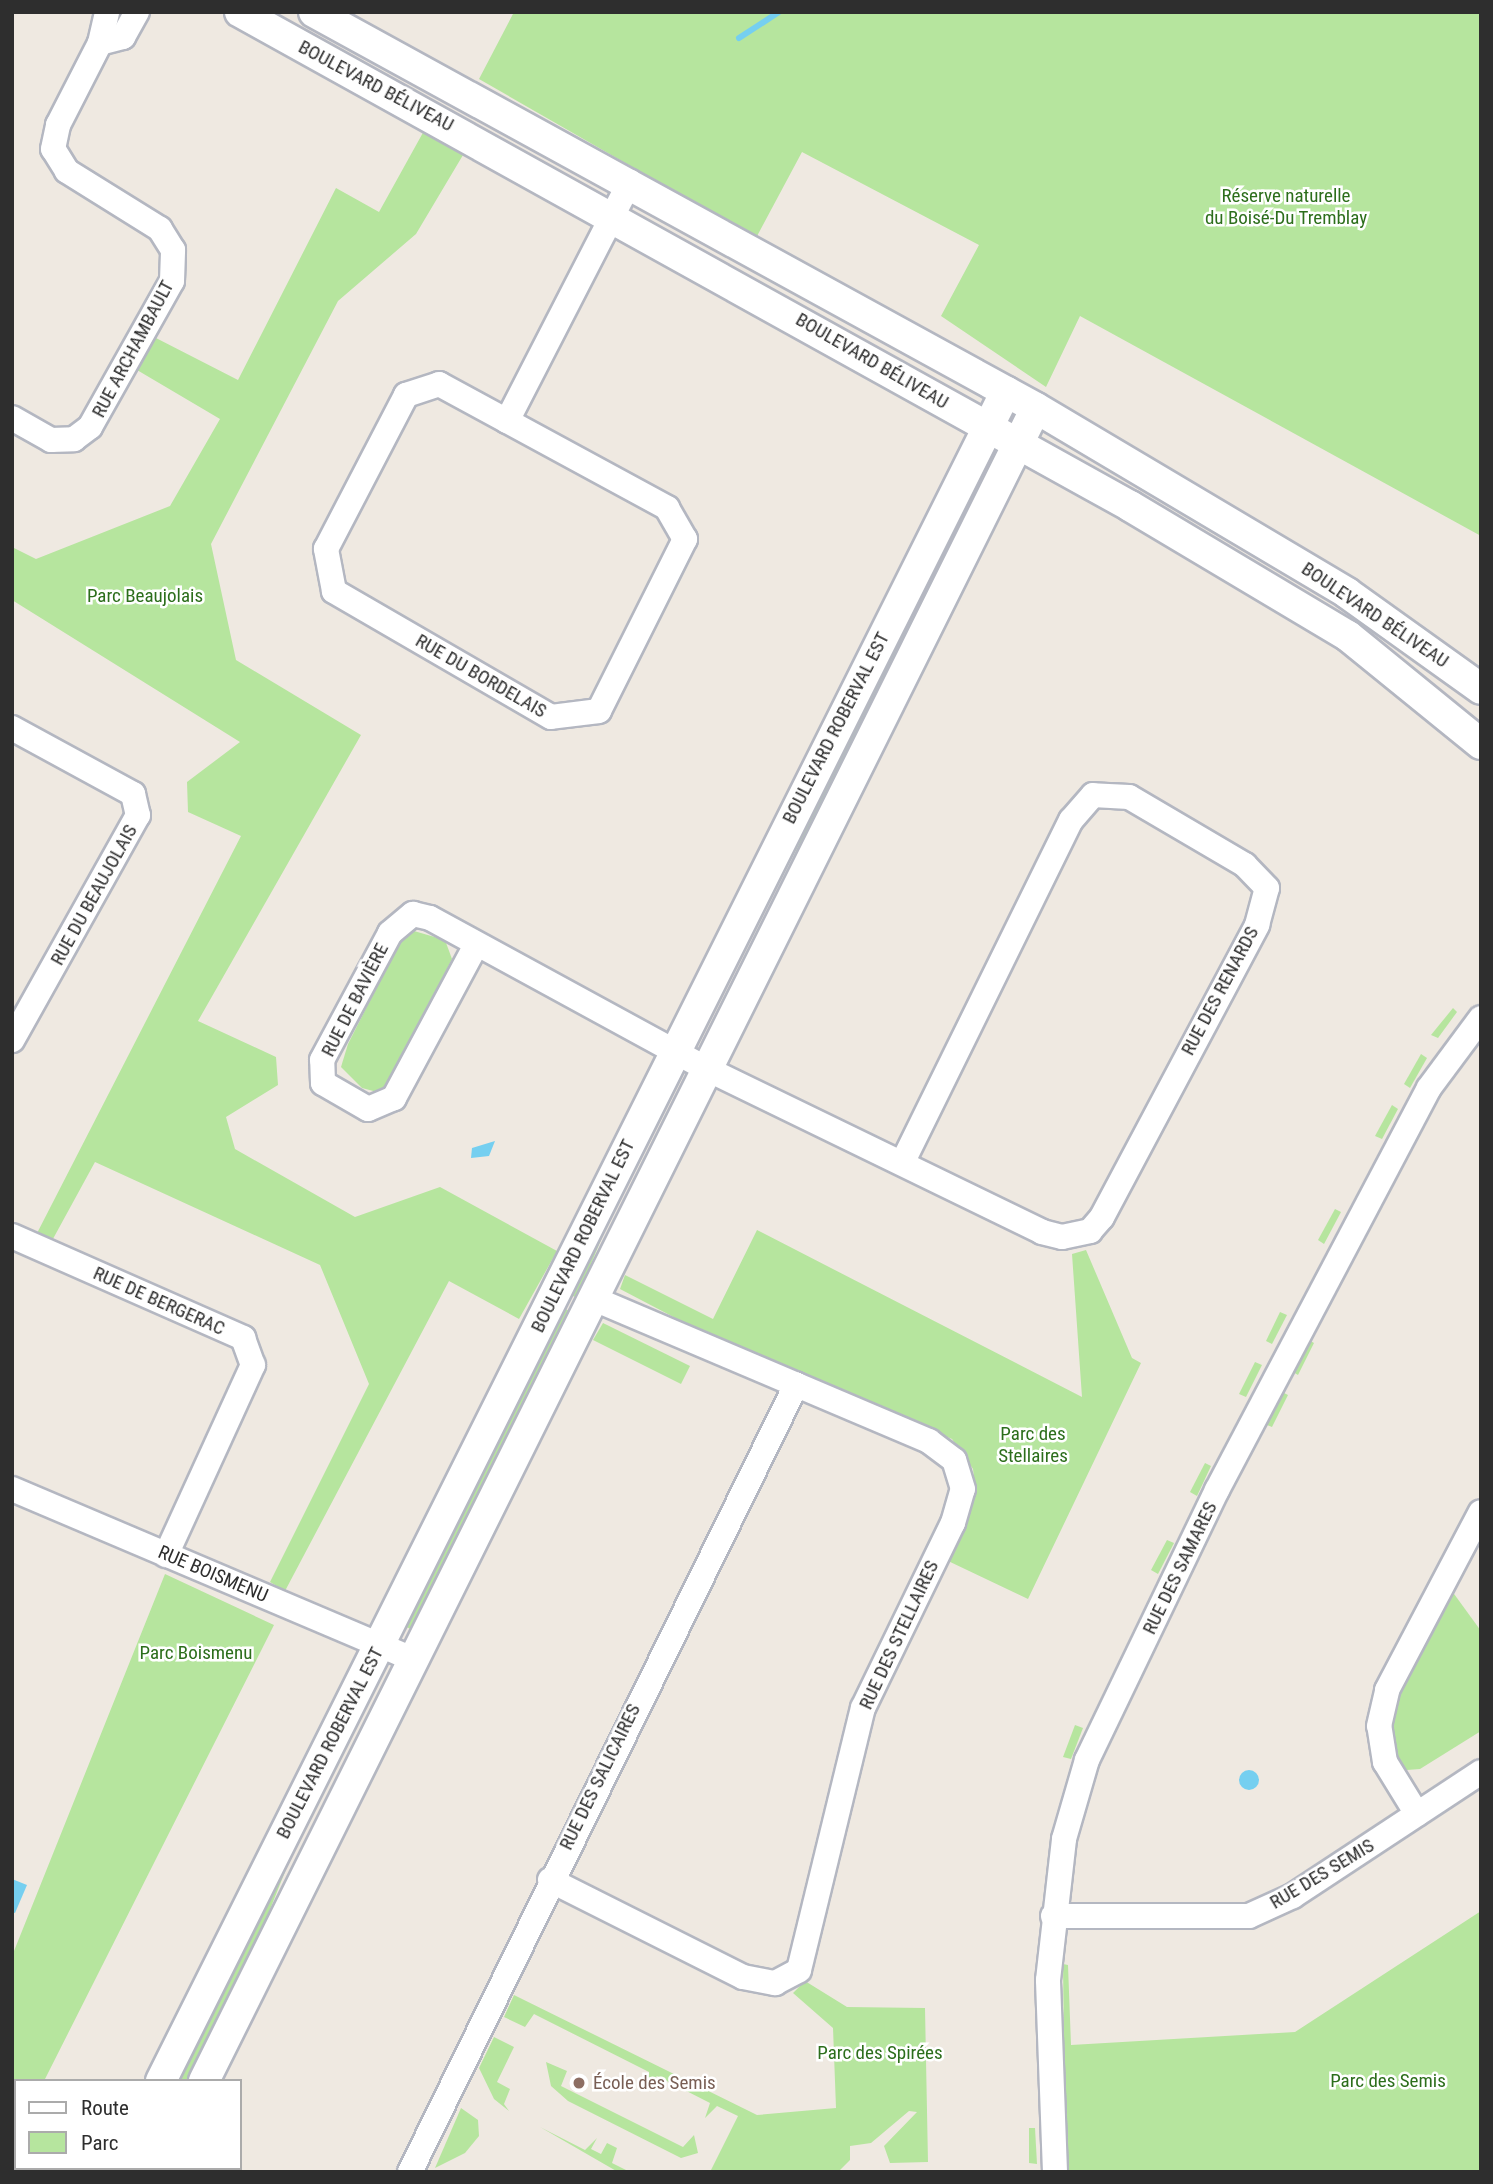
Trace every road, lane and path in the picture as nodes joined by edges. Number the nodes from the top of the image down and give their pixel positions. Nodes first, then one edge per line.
1 (107, 12) edge
2 (137, 12) edge
3 (240, 12) edge
4 (314, 12) edge
5 (100, 43) junction
6 (630, 182) junction
7 (614, 214) junction
8 (1006, 391) junction
9 (1036, 408) junction
10 (12, 418) edge
11 (506, 421) junction
12 (987, 426) junction
13 (1019, 444) junction
14 (1481, 689) edge
15 (12, 728) edge
16 (1481, 744) edge
17 (476, 945) junction
18 (1481, 1018) edge
19 (12, 1040) edge
20 (673, 1051) junction
21 (709, 1070) junction
22 (902, 1163) junction
23 (12, 1236) edge
24 (594, 1299) junction
25 (796, 1385) junction
26 (12, 1489) edge
27 (1481, 1512) edge
28 (166, 1555) junction
29 (379, 1645) junction
30 (413, 1659) junction
31 (1481, 1772) edge
32 (1417, 1814) junction
33 (550, 1880) junction
34 (1053, 1916) junction
35 (162, 2079) edge
36 (205, 2079) edge
37 (410, 2172) edge
38 (1055, 2172) edge

1 - 5 street, RUE ARCHAMBAULT
2 - 5 street
3 - 7 street, BOULEVARD BÉLIVEAU
4 - 6 street, BOULEVARD BÉLIVEAU
5 - 10 street, RUE ARCHAMBAULT
6 - 7 street
6 - 8 street, BOULEVARD BÉLIVEAU
7 - 11 street
7 - 12 street, BOULEVARD BÉLIVEAU
8 - 9 street, BOULEVARD BÉLIVEAU
8 - 12 street, BOULEVARD ROBERVAL EST
9 - 13 street, BOULEVARD ROBERVAL EST
9 - 14 street, BOULEVARD BÉLIVEAU
11 - 11 street, RUE DU BORDELAIS
12 - 13 street, BOULEVARD BÉLIVEAU
12 - 20 street, BOULEVARD ROBERVAL EST
13 - 16 street, BOULEVARD BÉLIVEAU
13 - 21 street, BOULEVARD ROBERVAL EST
15 - 19 street, RUE DU BEAUJOLAIS
17 - 17 street, RUE DE BAVIÈRE
17 - 20 street, RUE DE BAVIÈRE
18 - 34 street, RUE DES SAMARES
20 - 21 street, RUE DE BAVIÈRE
20 - 29 street, BOULEVARD ROBERVAL EST
21 - 22 street, RUE DES RENARDS
21 - 24 street, BOULEVARD ROBERVAL EST
22 - 22 street, RUE DES RENARDS
23 - 28 street, RUE DE BERGERAC
24 - 25 street, RUE DES STELLAIRES
24 - 30 street, BOULEVARD ROBERVAL EST
25 - 33 street, RUE DES SALICAIRES
25 - 33 street, RUE DES STELLAIRES
26 - 28 street, RUE BOISMENU
27 - 32 street
28 - 29 street, RUE BOISMENU
29 - 30 street, RUE BOISMENU
29 - 35 street, BOULEVARD ROBERVAL EST
30 - 36 street, BOULEVARD ROBERVAL EST
31 - 32 street, RUE DES SEMIS
32 - 34 street, RUE DES SEMIS
33 - 37 street, RUE DES SALICAIRES
34 - 38 street, RUE DES SAMARES

